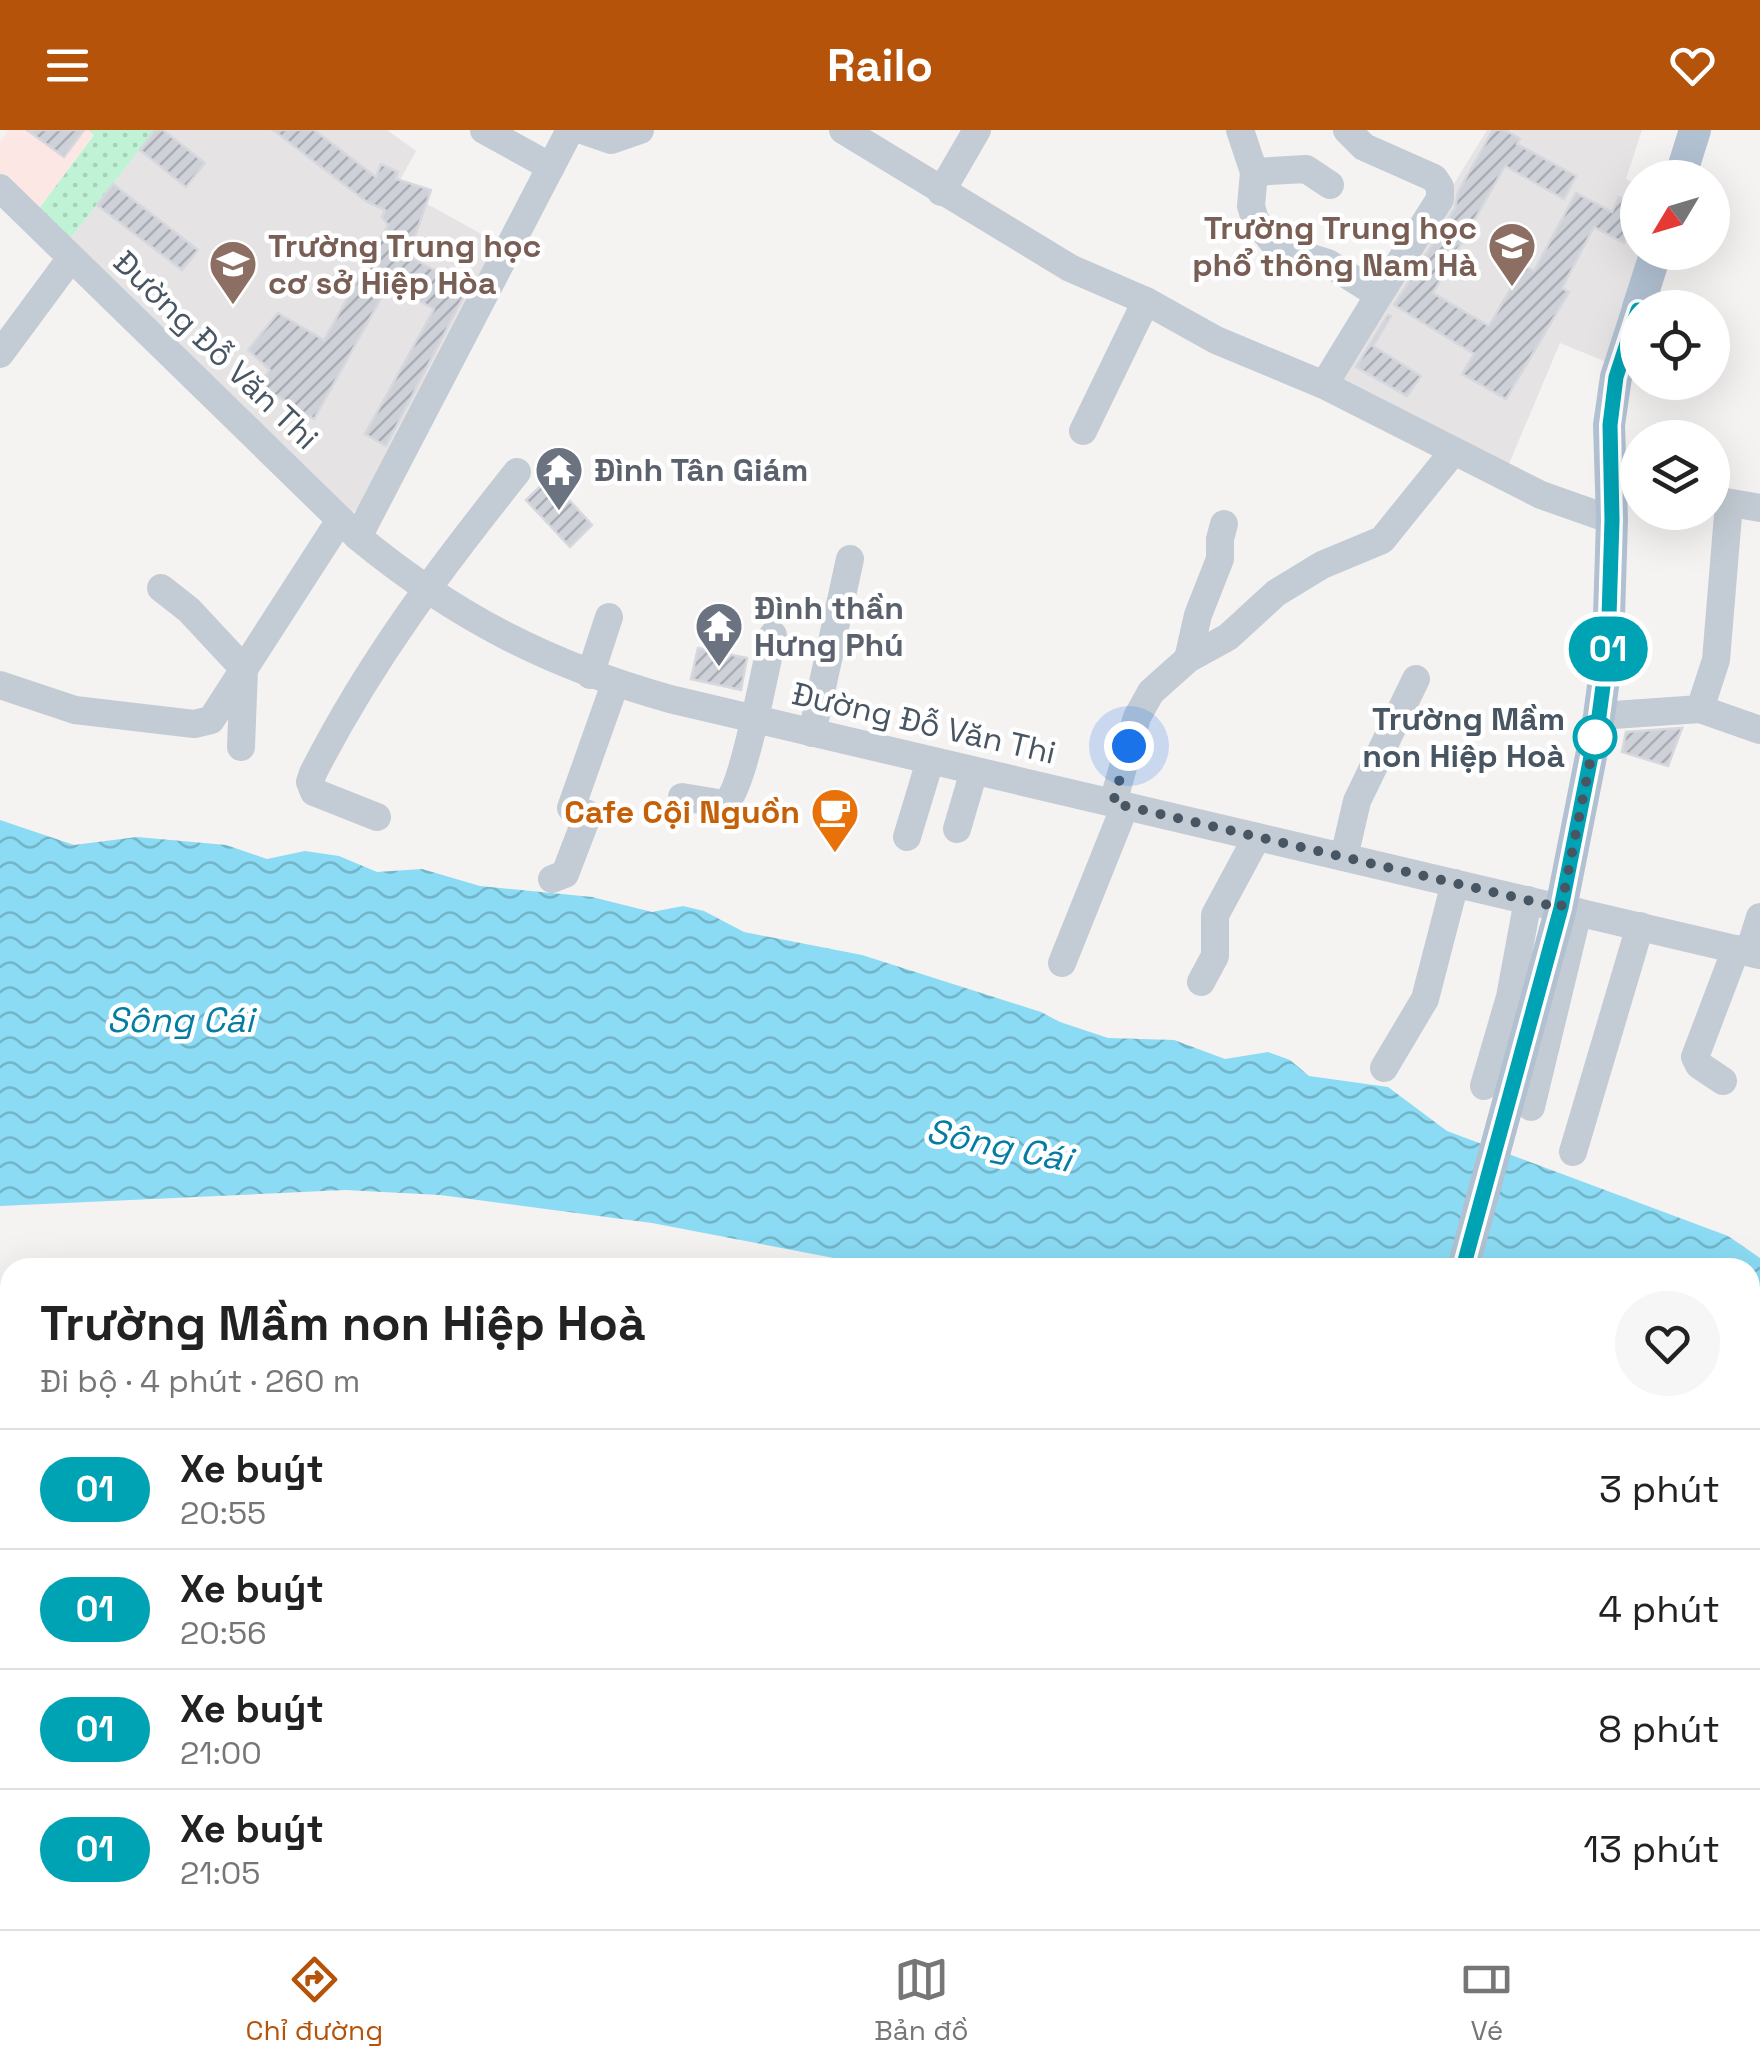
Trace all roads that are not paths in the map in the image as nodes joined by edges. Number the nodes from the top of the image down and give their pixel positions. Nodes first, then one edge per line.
1 (484, 130) edge
2 (570, 130) edge
3 (582, 130) edge
4 (640, 130) edge
5 (843, 130) edge
6 (976, 130) edge
7 (1240, 130) edge
8 (1347, 130) edge
9 (1694, 130) edge
10 (1685, 160) edge
11 (551, 168) junction
12 (1254, 172) junction
13 (1330, 185) dead end
14 (0, 188) edge
15 (941, 192) junction
16 (72, 258) junction
17 (1378, 295) junction
18 (1146, 302) junction
19 (0, 354) edge
20 (1620, 364) edge
21 (1324, 385) junction
22 (1083, 430) dead end
23 (1453, 452) junction
24 (1620, 469) edge
25 (517, 472) dead end
26 (1620, 498) edge
27 (1730, 503) edge
28 (1760, 508) edge
29 (1612, 520) junction
30 (1224, 524) dead end
31 (349, 528) junction
32 (1720, 530) edge
33 (850, 559) dead end
34 (161, 588) dead end
35 (424, 589) junction
36 (610, 617) dead end
37 (773, 635) dead end
38 (1188, 659) junction
39 (244, 670) junction
40 (1416, 679) dead end
41 (603, 680) junction
42 (0, 684) edge
43 (1700, 709) junction
44 (1599, 716) junction
45 (754, 719) junction
46 (1760, 730) edge
47 (812, 733) junction
48 (242, 747) dead end
49 (930, 760) junction
50 (974, 771) junction
51 (682, 797) dead end
52 (1119, 805) junction
53 (377, 817) dead end
54 (957, 830) dead end
55 (1257, 837) junction
56 (907, 838) dead end
57 (1344, 858) junction
58 (552, 879) dead end
59 (1455, 884) junction
60 (1528, 900) junction
61 (1570, 910) junction
62 (1760, 917) edge
63 (1640, 926) junction
64 (1748, 952) edge
65 (1062, 963) dead end
66 (1201, 982) dead end
67 (1384, 1068) dead end
68 (1723, 1080) dead end
69 (1484, 1086) dead end
70 (1530, 1107) dead end
71 (1573, 1152) dead end
72 (1467, 1258) edge

1 - 11 street
2 - 11 street
3 - 4 street
5 - 15 street
6 - 15 street
7 - 12 street
8 - 17 street
9 - 10 main road
11 - 31 street
12 - 13 street
12 - 17 street
14 - 16 street, Đường Đỗ Văn Thi
15 - 18 street
16 - 19 street
16 - 31 street, Đường Đỗ Văn Thi
17 - 21 street
18 - 21 street
18 - 22 street
20 - 24 main road
21 - 23 street
23 - 29 street
23 - 38 street
25 - 35 street
26 - 29 main road
27 - 28 street
29 - 44 main road
30 - 38 street
31 - 35 street, Đường Đỗ Văn Thi
31 - 39 street
32 - 43 street
33 - 47 street
34 - 39 street
35 - 41 street, Đường Đỗ Văn Thi
35 - 53 street
36 - 41 street
37 - 45 street
38 - 52 street
39 - 42 street
39 - 48 street
40 - 57 street
41 - 45 street, Đường Đỗ Văn Thi
41 - 58 street
43 - 44 street
43 - 46 street
44 - 61 main road
45 - 47 street, Đường Đỗ Văn Thi
45 - 51 street
47 - 49 street, Đường Đỗ Văn Thi
49 - 50 street, Đường Đỗ Văn Thi
49 - 56 street
50 - 52 street, Đường Đỗ Văn Thi
50 - 54 street
52 - 55 street, Đường Đỗ Văn Thi
52 - 65 street
55 - 57 street, Đường Đỗ Văn Thi
55 - 66 street
57 - 59 street, Đường Đỗ Văn Thi
59 - 60 street, Đường Đỗ Văn Thi
59 - 67 street
60 - 61 street, Đường Đỗ Văn Thi
60 - 69 street
61 - 63 street, Đường Đỗ Văn Thi
61 - 70 street
61 - 72 main road
62 - 64 street
63 - 64 street, Đường Đỗ Văn Thi
63 - 71 street
64 - 68 street

